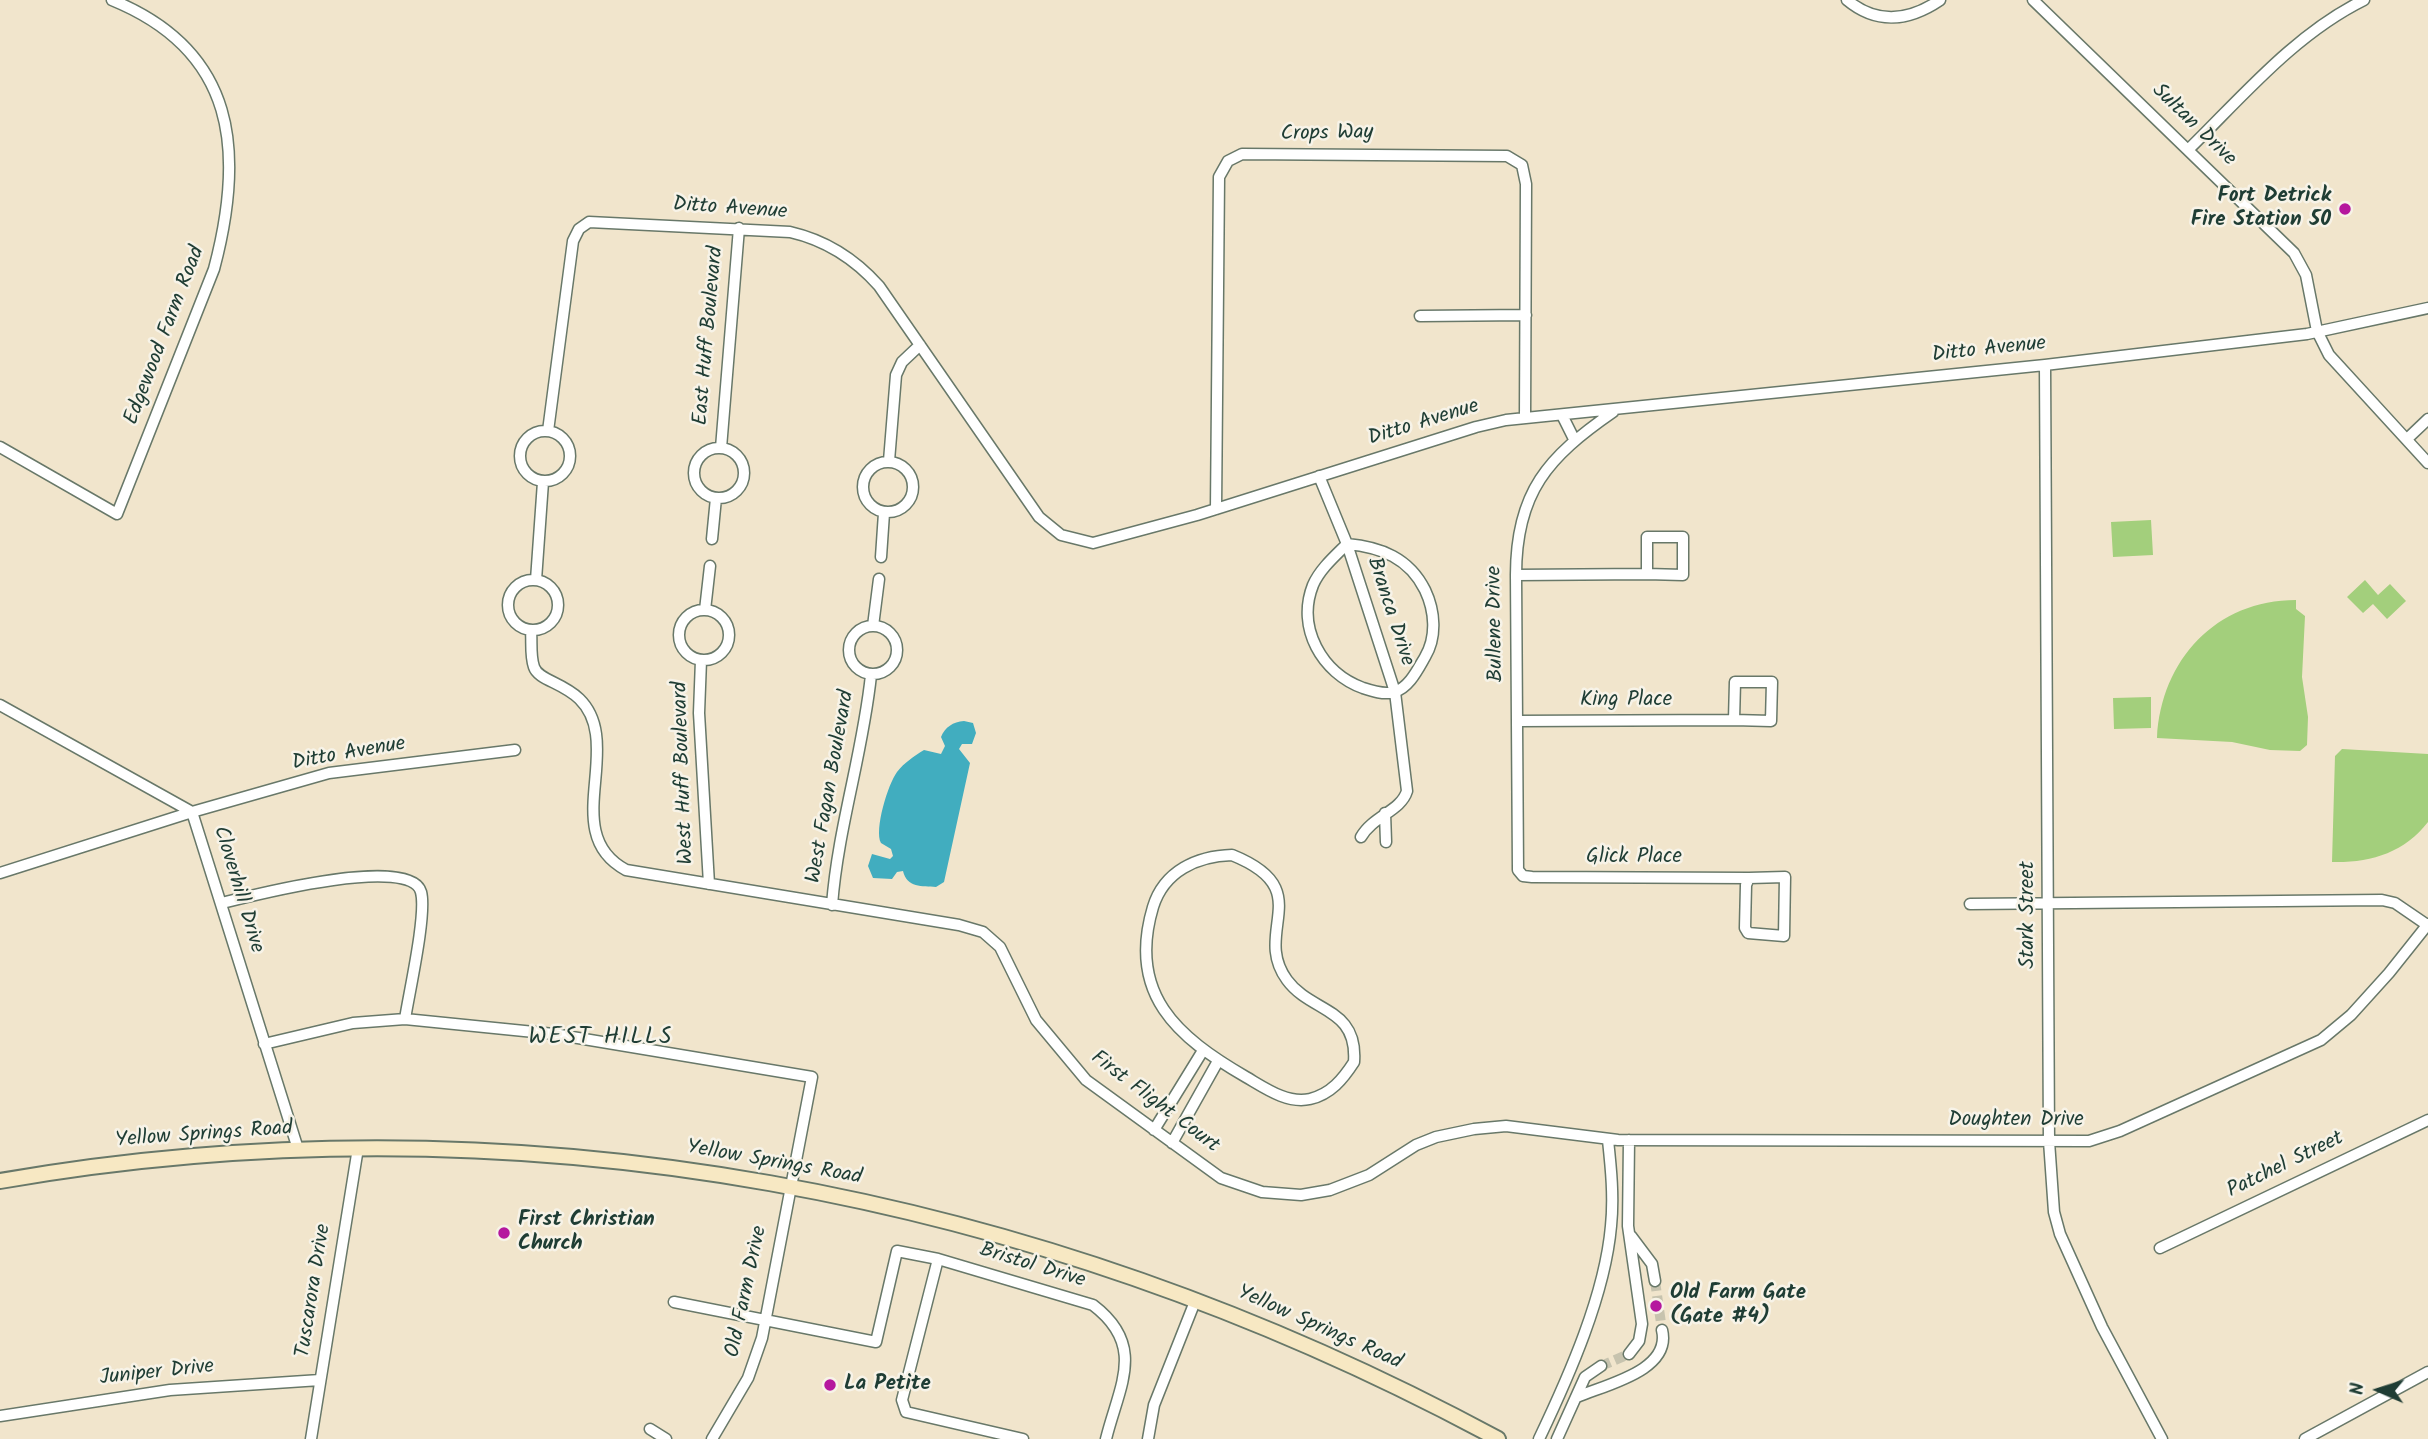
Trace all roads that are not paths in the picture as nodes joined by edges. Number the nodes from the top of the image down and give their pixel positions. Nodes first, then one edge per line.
1 (112, 0) edge
2 (1847, 0) edge
3 (1940, 0) edge
4 (2033, 0) edge
5 (2364, 0) edge
6 (2189, 149) junction
7 (739, 228) junction
8 (2428, 308) edge
9 (1526, 315) junction
10 (1420, 316) dead end
11 (2317, 331) junction
12 (920, 345) junction
13 (2045, 365) junction
14 (1614, 411) junction
15 (1562, 415) junction
16 (1525, 418) junction
17 (2428, 419) edge
18 (548, 431) junction
19 (1574, 439) junction
20 (2407, 439) junction
21 (0, 447) edge
22 (720, 448) junction
23 (889, 461) junction
24 (2428, 463) edge
25 (1319, 476) junction
26 (543, 482) junction
27 (716, 498) junction
28 (1216, 509) junction
29 (884, 513) junction
30 (712, 540) dead end
31 (1347, 544) junction
32 (881, 557) dead end
33 (710, 566) dead end
34 (1516, 575) junction
35 (1647, 575) junction
36 (879, 579) dead end
37 (536, 580) junction
38 (705, 610) junction
39 (873, 626) junction
40 (531, 630) junction
41 (701, 660) junction
42 (871, 675) junction
43 (1395, 692) junction
44 (0, 705) edge
45 (1518, 720) junction
46 (1734, 720) junction
47 (515, 750) dead end
48 (192, 811) junction
49 (1385, 813) junction
50 (1361, 836) dead end
51 (1386, 842) dead end
52 (0, 873) edge
53 (1520, 874) joint
54 (1749, 878) junction
55 (709, 884) junction
56 (222, 903) junction
57 (1970, 904) dead end
58 (832, 905) junction
59 (2048, 905) junction
60 (2428, 924) edge
61 (404, 1019) junction
62 (264, 1044) junction
63 (1202, 1052) junction
64 (1218, 1061) junction
65 (2428, 1120) edge
66 (1154, 1130) junction
67 (1613, 1140) junction
68 (1629, 1140) junction
69 (2049, 1141) junction
70 (1171, 1143) junction
71 (358, 1148) junction
72 (298, 1149) junction
73 (0, 1181) edge
74 (790, 1185) junction
75 (1630, 1235) junction
76 (2160, 1248) dead end
77 (938, 1259) junction
78 (1655, 1281) tunnel mouth
79 (1196, 1298) junction
80 (674, 1302) dead end
81 (766, 1320) junction
82 (1662, 1330) tunnel mouth
83 (1629, 1354) tunnel mouth
84 (1601, 1366) tunnel mouth
85 (2428, 1371) edge
86 (320, 1380) junction
87 (1577, 1397) junction
88 (0, 1416) edge
89 (650, 1429) dead end
90 (311, 1439) edge
91 (666, 1439) edge
92 (712, 1439) edge
93 (1023, 1439) edge
94 (1106, 1439) edge
95 (1148, 1439) edge
96 (1497, 1439) edge
97 (1539, 1439) edge
98 (1557, 1439) edge
99 (2162, 1439) edge
100 (2305, 1439) edge

1 - 21 street, Edgewood Farm Road
2 - 3 street
4 - 6 street, Sultan Drive
5 - 6 street
6 - 11 street, Sultan Drive
7 - 12 street, Ditto Avenue
7 - 18 street, Ditto Avenue
7 - 22 street, East Huff Boulevard
8 - 11 street, Ditto Avenue
9 - 10 street
9 - 16 street, Crops Way
9 - 28 street, Crops Way
11 - 13 street, Ditto Avenue
11 - 20 street, Sultan Drive
12 - 23 street
12 - 28 street, Ditto Avenue
13 - 14 street, Ditto Avenue
13 - 59 street, Stark Street
14 - 15 street, Ditto Avenue
14 - 19 street, Bullene Drive
15 - 16 street, Ditto Avenue
15 - 19 street
16 - 25 street, Ditto Avenue
17 - 20 street
18 - 26 street
18 - 26 street
19 - 34 street, Bullene Drive
20 - 24 street, Sultan Drive
22 - 27 street, East Huff Boulevard
22 - 27 street, East Huff Boulevard
23 - 29 street
23 - 29 street
25 - 28 street, Ditto Avenue
25 - 31 street, Branca Drive
26 - 37 street
27 - 30 street
29 - 32 street
31 - 43 street, Branca Drive
31 - 43 street, Branca Drive
31 - 43 street, Branca Drive
33 - 38 street
34 - 35 street
34 - 45 street, Bullene Drive
35 - 35 street
36 - 39 street
37 - 40 street
37 - 40 street
38 - 41 street, West Huff Boulevard
38 - 41 street, West Huff Boulevard
39 - 42 street
39 - 42 street
40 - 55 street, First Flight Court
41 - 55 street, West Huff Boulevard
42 - 58 street, West Fagan Boulevard
43 - 49 street, Branca Drive
44 - 48 street, Cloverhill Drive
45 - 46 street, King Place
45 - 53 street, Bullene Drive
46 - 46 street, King Place
47 - 48 street, Ditto Avenue
48 - 52 street, Ditto Avenue
48 - 56 street, Cloverhill Drive
49 - 50 street, Branca Drive
49 - 51 street
53 - 54 street, Glick Place
54 - 54 street, Glick Place
55 - 58 street, First Flight Court
56 - 61 street
56 - 62 street, Cloverhill Drive
57 - 59 street, Doughten Drive
58 - 66 street, First Flight Court
59 - 60 street, Doughten Drive
59 - 69 street, Stark Street
60 - 69 street, Doughten Drive
61 - 62 street
61 - 74 street, Old Farm Drive
62 - 72 street, Cloverhill Drive
63 - 64 street
63 - 64 street
63 - 66 street
64 - 70 street
65 - 76 street, Patchel Street
66 - 70 street, First Flight Court
67 - 68 street, Doughten Drive
67 - 70 street, First Flight Court
67 - 97 street
68 - 69 street, Doughten Drive
68 - 75 street
69 - 99 street, Stark Street
71 - 72 main road, Yellow Springs Road
71 - 74 main road, Yellow Springs Road
71 - 86 street, Tuscarora Drive
72 - 73 main road, Yellow Springs Road
74 - 79 main road, Yellow Springs Road
74 - 81 street, Old Farm Drive
75 - 78 street
75 - 83 street
77 - 81 street, Bristol Drive
77 - 93 street
77 - 94 street, Bristol Drive
79 - 95 street
79 - 96 main road, Yellow Springs Road
80 - 81 street
81 - 92 street, Old Farm Drive
82 - 87 street
84 - 87 street
85 - 100 street
86 - 88 street, Juniper Drive
86 - 90 street, Tuscarora Drive
87 - 98 street
89 - 91 street

